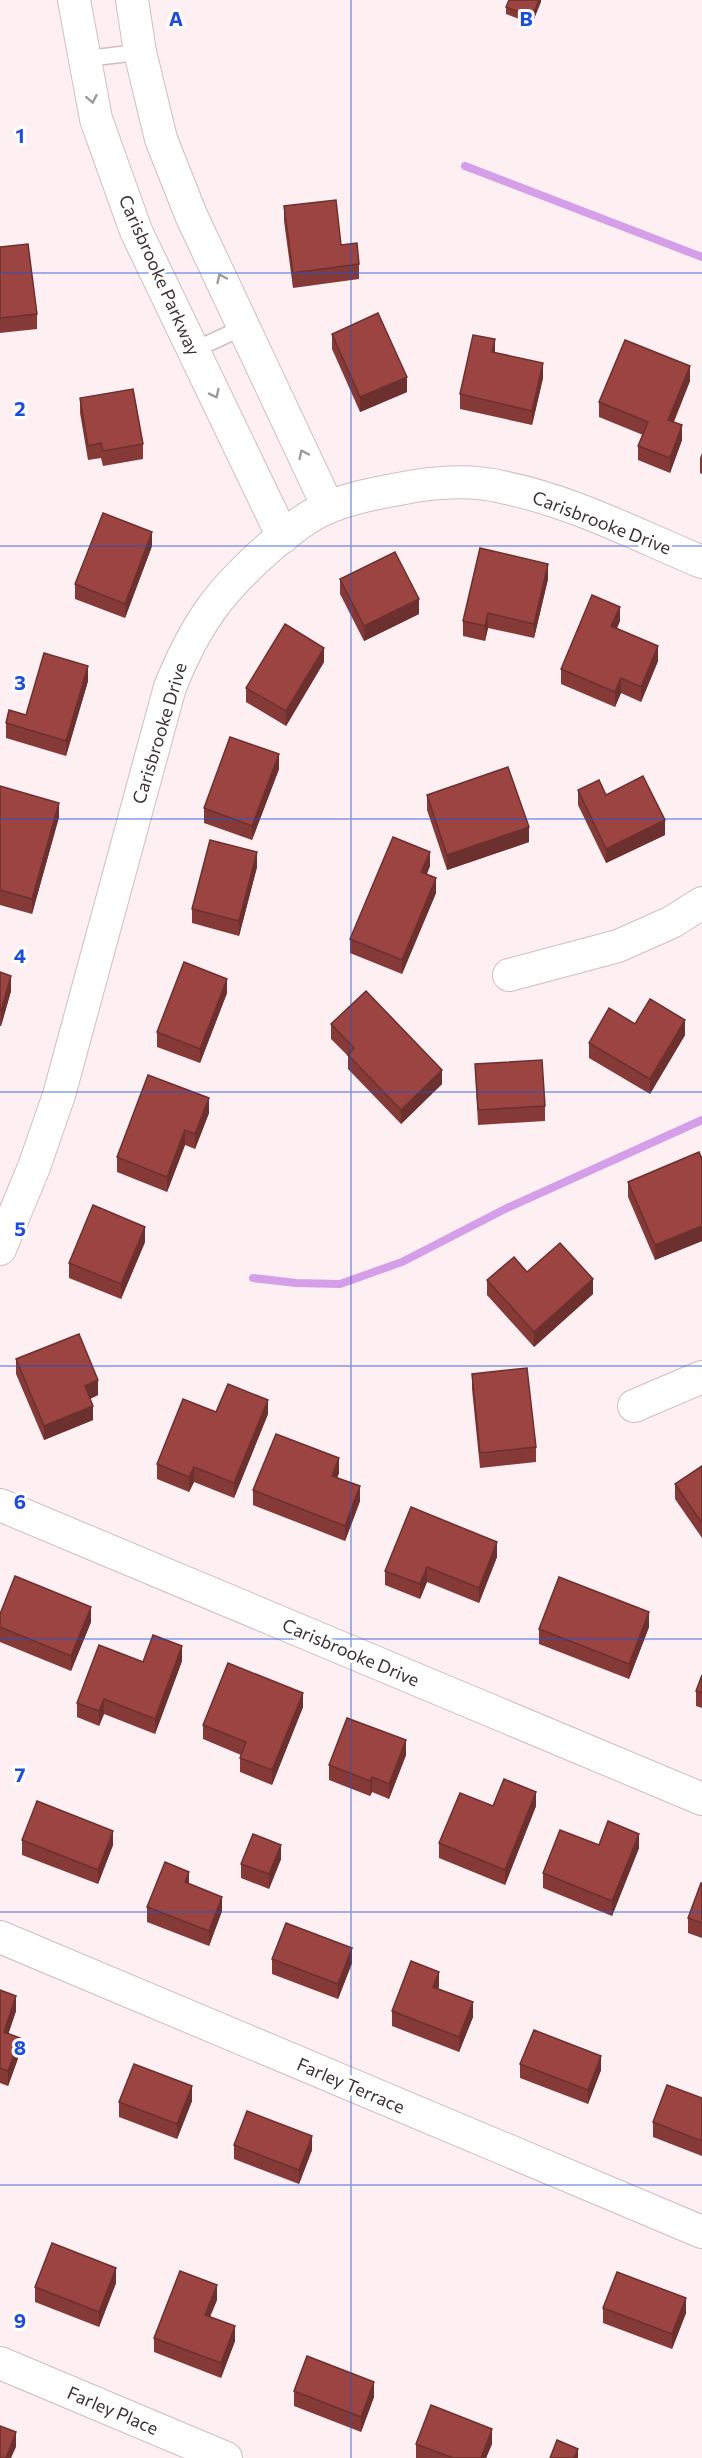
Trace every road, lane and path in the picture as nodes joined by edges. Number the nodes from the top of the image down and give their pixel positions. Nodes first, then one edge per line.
1 (74, 0) edge
2 (132, 0) edge
3 (140, 52) junction
4 (84, 59) junction
5 (244, 327) junction
6 (194, 350) junction
7 (328, 507) junction
8 (283, 537) junction
9 (702, 562) edge
10 (702, 903) edge
11 (509, 975) dead end
12 (0, 1249) edge
13 (702, 1377) edge
14 (634, 1406) dead end
15 (0, 1505) edge
16 (702, 1799) edge
17 (0, 1937) edge
18 (702, 2232) edge
19 (0, 2362) edge
20 (226, 2458) edge

1 - 4 street, Carisbrooke Parkway
2 - 3 street
3 - 4 lane
5 -> 3 street
4 -> 6 street, Carisbrooke Parkway
5 - 6 lane
7 -> 5 street
6 -> 8 street, Carisbrooke Parkway
7 - 8 street, Carisbrooke Drive
7 - 9 street, Carisbrooke Drive
8 - 12 street, Carisbrooke Drive
10 - 11 street
13 - 14 street
15 - 16 street, Carisbrooke Drive
17 - 18 street, Farley Terrace
19 - 20 street, Farley Place

